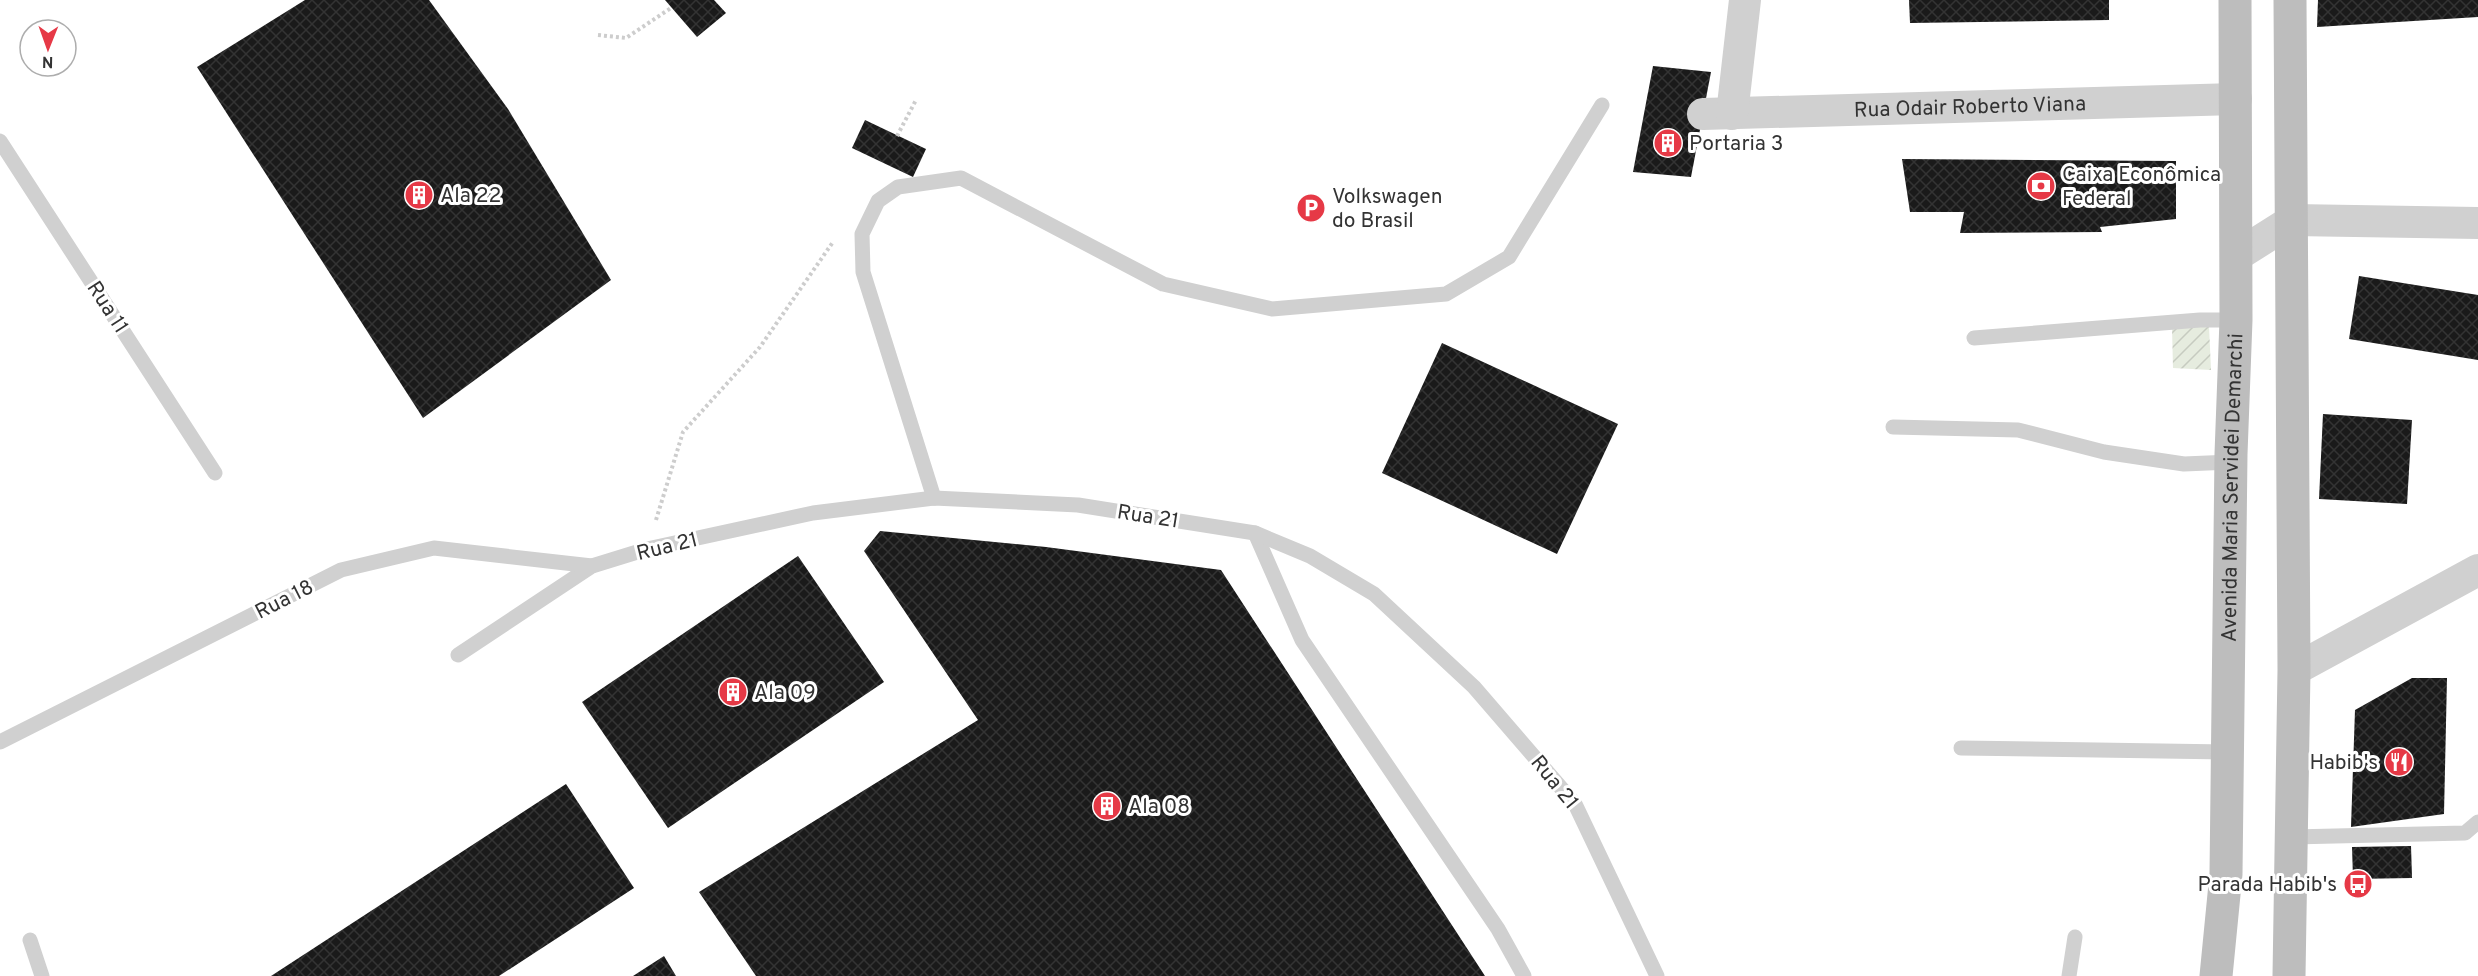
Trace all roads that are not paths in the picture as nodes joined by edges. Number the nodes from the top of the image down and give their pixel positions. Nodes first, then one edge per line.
1 (1745, 0) edge
2 (2235, 0) edge
3 (2290, 0) edge
4 (2236, 99) junction
5 (1602, 105) dead end
6 (0, 141) edge
7 (2293, 220) junction
8 (2478, 223) edge
9 (2236, 256) junction
10 (2236, 320) junction
11 (1974, 338) dead end
12 (1893, 427) dead end
13 (2231, 462) junction
14 (215, 473) dead end
15 (934, 498) junction
16 (1255, 533) junction
17 (592, 566) junction
18 (2478, 570) edge
19 (458, 655) dead end
20 (2294, 670) junction
21 (0, 742) edge
22 (1961, 748) dead end
23 (2227, 752) junction
24 (2478, 822) edge
25 (2292, 837) junction
26 (2075, 937) dead end
27 (30, 940) dead end
28 (42, 976) edge
29 (1524, 976) edge
30 (1657, 976) edge
31 (2069, 976) edge
32 (2216, 976) edge
33 (2289, 976) edge

1 - 4 street, Rua Odair Roberto Viana
2 - 4 main road, Avenida Maria Servidei Demarchi
3 - 7 main road
4 - 9 main road, Avenida Maria Servidei Demarchi
5 - 15 lane
6 - 14 lane, Rua 11
7 - 8 street
7 - 9 street
7 - 20 main road
9 - 10 main road, Avenida Maria Servidei Demarchi
10 - 11 lane
10 - 13 main road, Avenida Maria Servidei Demarchi
12 - 13 lane
13 - 23 main road, Avenida Maria Servidei Demarchi
15 - 16 lane, Rua 21
15 - 17 lane, Rua 21
16 - 29 lane
16 - 30 lane, Rua 21
17 - 19 lane, Rua 21
17 - 21 lane, Rua 18
18 - 20 street
20 - 25 main road
22 - 23 lane
23 - 32 main road, Avenida Maria Servidei Demarchi
24 - 25 lane
25 - 33 main road
26 - 31 lane
27 - 28 lane

